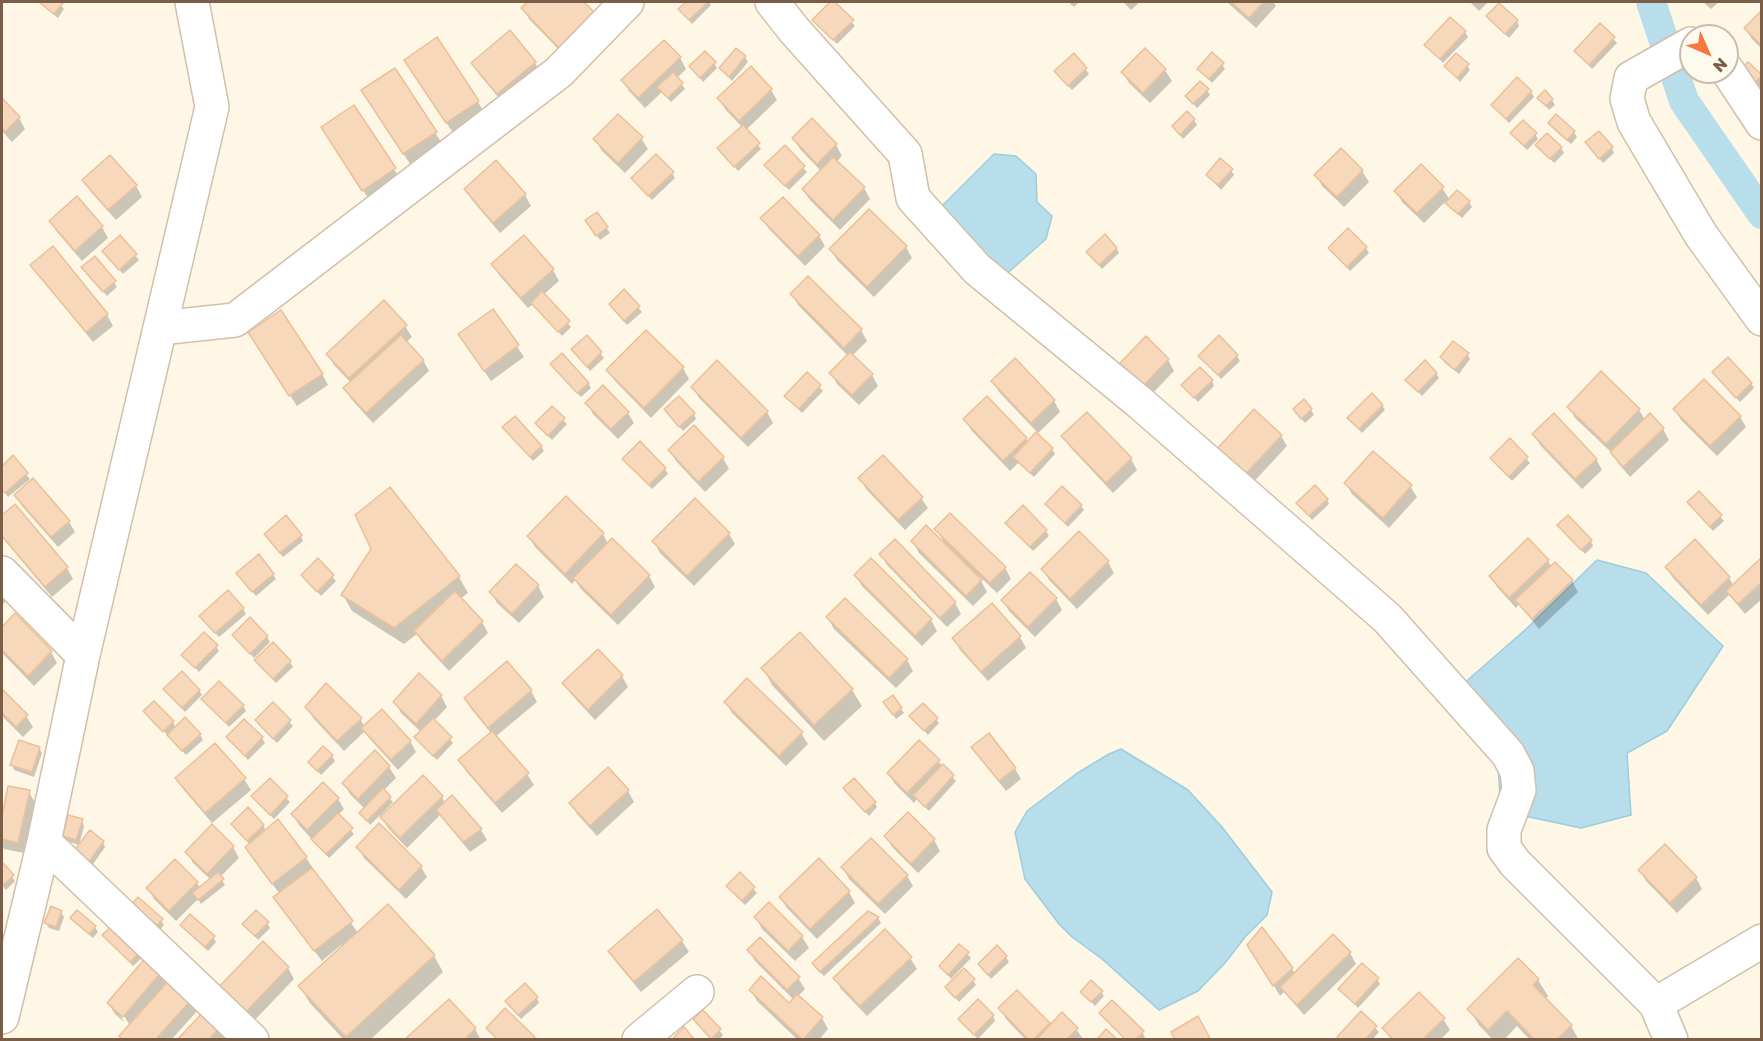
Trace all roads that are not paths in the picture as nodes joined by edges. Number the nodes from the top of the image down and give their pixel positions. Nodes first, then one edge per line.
1 (192, 2) edge
2 (627, 2) edge
3 (772, 2) edge
4 (1679, 51) edge
5 (1736, 84) edge
6 (1761, 123) edge
7 (1761, 319) edge
8 (160, 328) junction
9 (2, 573) edge
10 (82, 655) junction
11 (44, 842) junction
12 (1761, 941) edge
13 (697, 992) dead end
14 (1656, 1004) junction
15 (2, 1017) edge
16 (252, 1040) edge
17 (639, 1040) edge
18 (1671, 1040) edge

1 - 8 street
2 - 8 street
3 - 14 street
4 - 7 street
5 - 6 street
8 - 10 street
9 - 10 street
10 - 11 street
11 - 15 street
11 - 16 street
12 - 14 street
13 - 17 street
14 - 18 street

